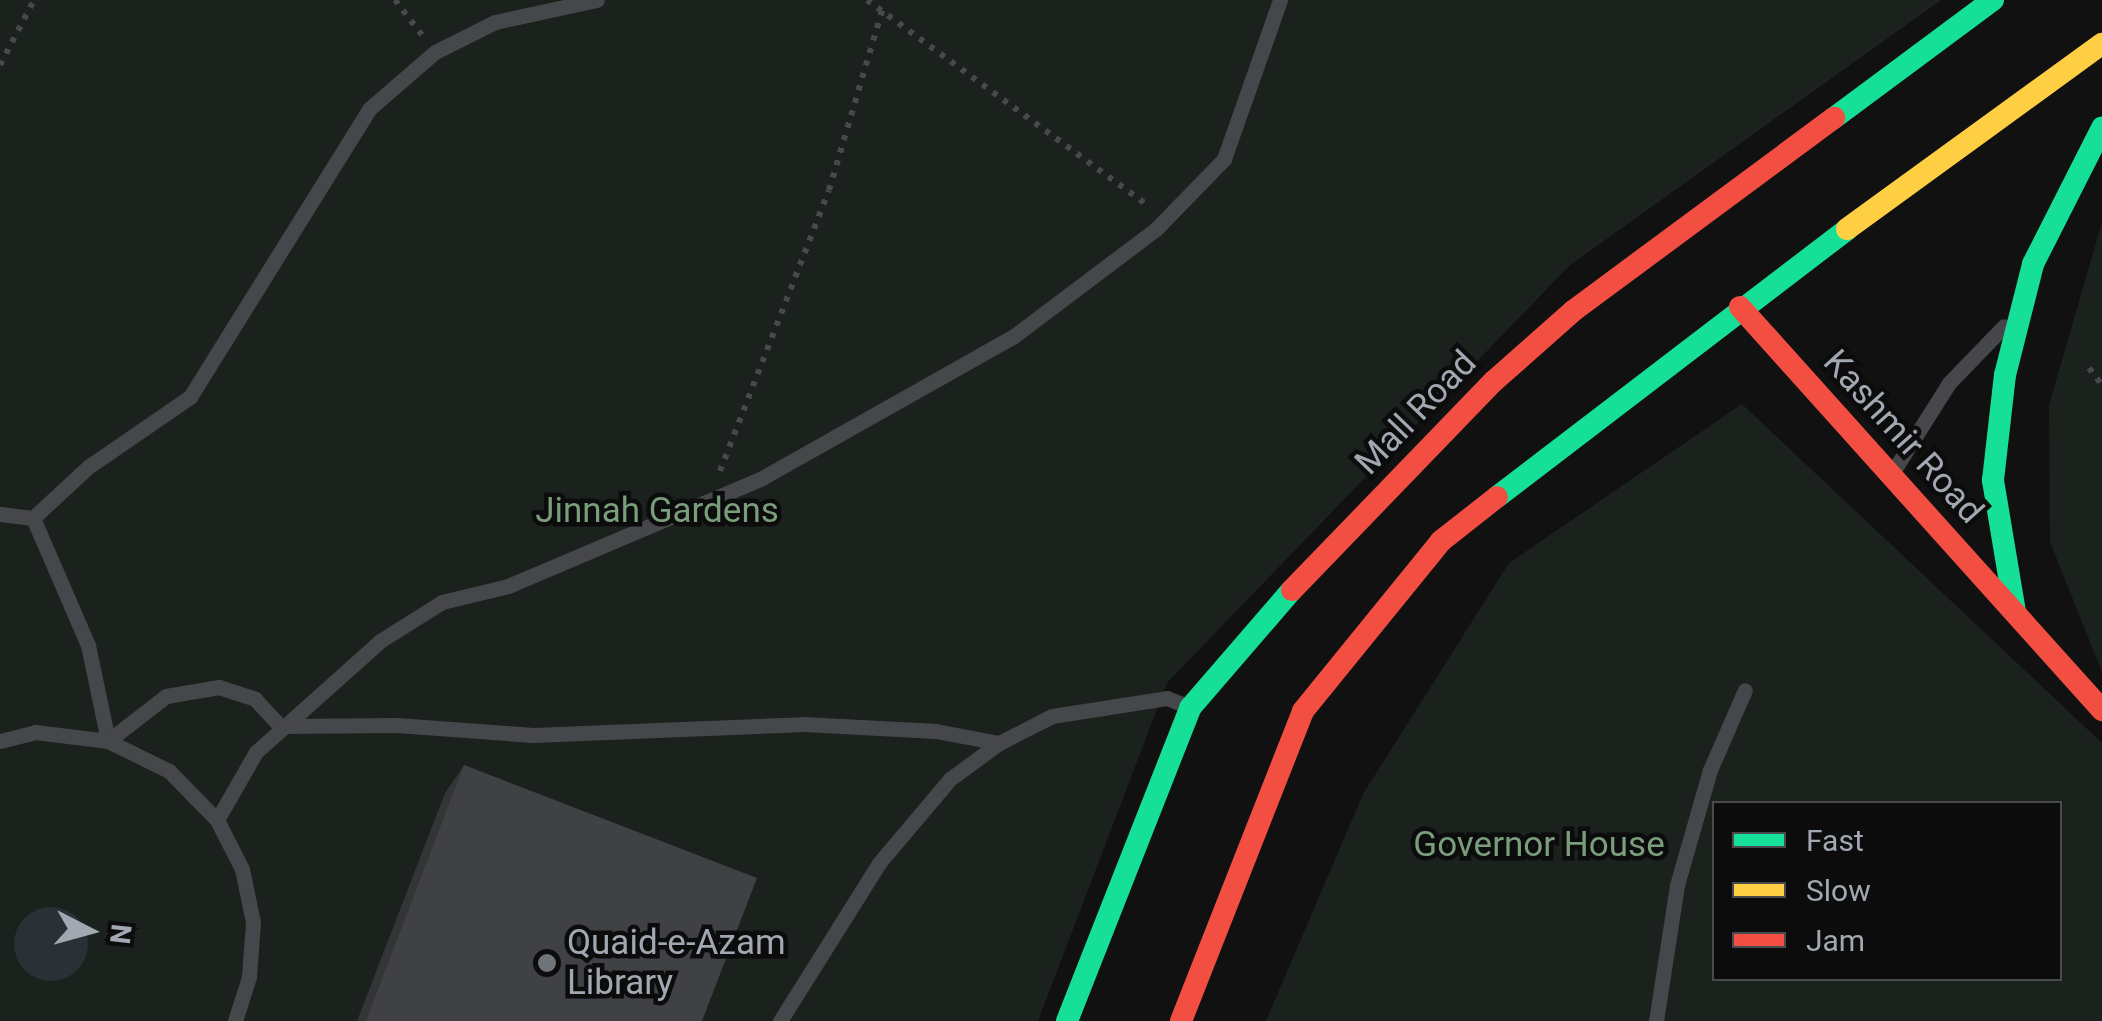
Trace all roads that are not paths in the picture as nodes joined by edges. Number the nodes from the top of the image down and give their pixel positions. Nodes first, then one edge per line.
1 (597, 0) edge
2 (1280, 0) edge
3 (1994, 0) edge
4 (2102, 44) edge
5 (2102, 128) edge
6 (1740, 308) junction
7 (2017, 312) junction
8 (1890, 476) junction
9 (0, 514) edge
10 (33, 518) junction
11 (2016, 614) junction
12 (1745, 690) dead end
13 (1190, 708) junction
14 (2102, 710) edge
15 (280, 726) junction
16 (0, 741) edge
17 (108, 741) junction
18 (998, 743) junction
19 (217, 820) junction
20 (235, 1021) edge
21 (780, 1021) edge
22 (1066, 1021) edge
23 (1181, 1021) edge
24 (1656, 1021) edge

1 - 10 lane
2 - 15 lane
3 - 13 main road, Mall Road
4 - 6 main road
5 - 7 main road, Kashmir Road
6 - 8 main road, Kashmir Road
6 - 23 main road
7 - 8 lane
7 - 11 main road, Kashmir Road
8 - 11 main road, Kashmir Road
9 - 10 lane
10 - 17 lane
11 - 14 main road, Kashmir Road
12 - 24 lane
13 - 18 lane
13 - 22 main road, Mall Road
15 - 17 lane
15 - 18 lane
15 - 19 lane
16 - 17 lane
17 - 19 lane
18 - 21 lane
19 - 20 lane

